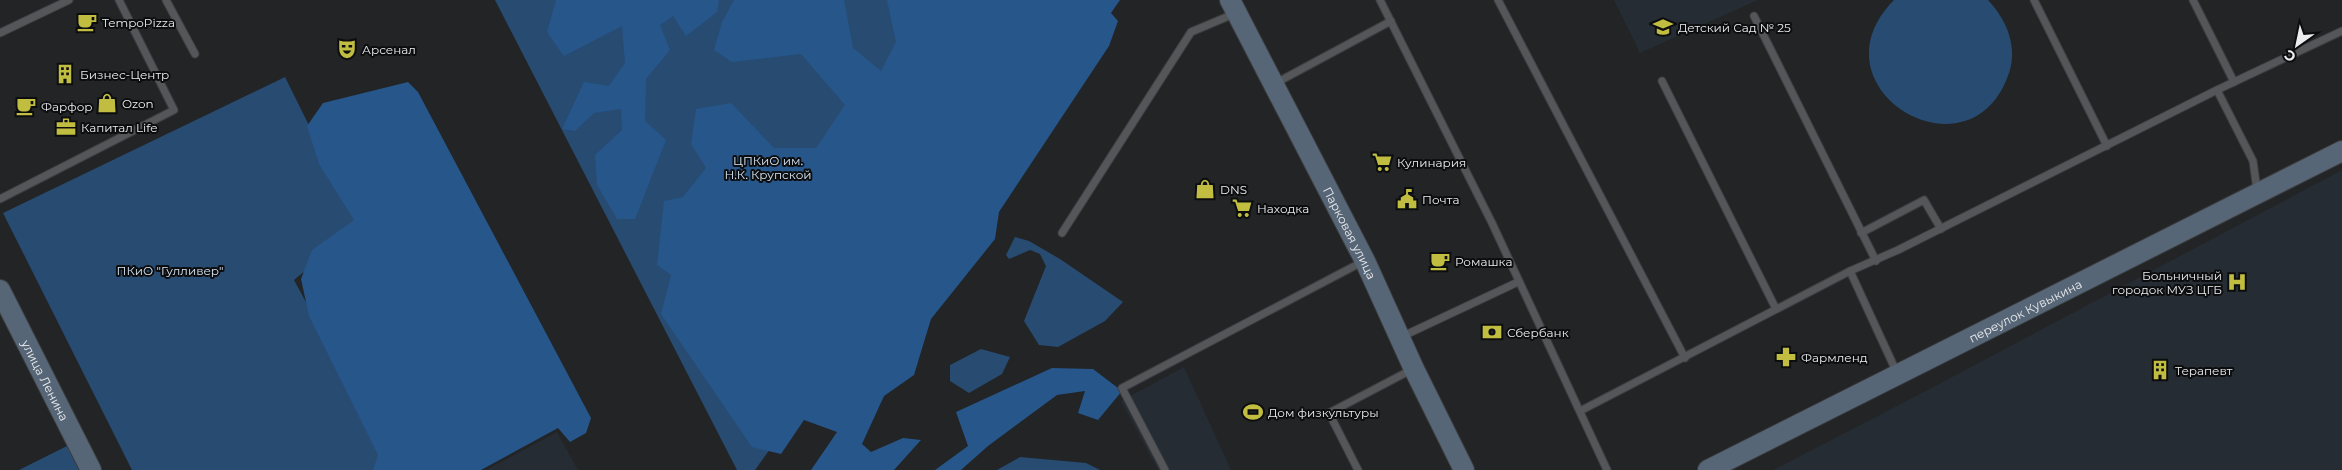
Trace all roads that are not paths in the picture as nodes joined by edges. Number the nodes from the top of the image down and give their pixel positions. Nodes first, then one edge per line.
1 (69, 0) edge
2 (119, 0) edge
3 (166, 0) edge
4 (1380, 0) edge
5 (1498, 0) edge
6 (2034, 0) edge
7 (2193, 0) edge
8 (1233, 6) edge
9 (1754, 16) dead end
10 (1391, 21) junction
11 (2342, 31) edge
12 (0, 33) edge
13 (195, 54) dead end
14 (1662, 81) dead end
15 (2234, 82) junction
16 (1274, 84) junction
17 (2216, 90) junction
18 (2106, 146) junction
19 (2342, 151) edge
20 (2258, 194) junction
21 (0, 199) edge
22 (1941, 229) junction
23 (1062, 233) dead end
24 (1861, 233) junction
25 (1365, 261) junction
26 (1876, 261) junction
27 (1850, 271) junction
28 (1518, 282) junction
29 (0, 290) edge
30 (1776, 309) junction
31 (1400, 338) junction
32 (1685, 358) junction
33 (1414, 369) junction
34 (1897, 375) junction
35 (1580, 410) junction
36 (1461, 469) edge
37 (91, 470) edge
38 (1165, 470) edge
39 (1358, 470) edge
40 (1607, 470) edge
41 (1708, 470) edge

1 - 12 lane
2 - 21 lane
3 - 13 lane
4 - 10 lane
5 - 32 lane
6 - 18 lane
7 - 15 lane
8 - 16 main road, Парковая улица
8 - 23 lane
9 - 24 lane
10 - 16 lane
10 - 28 lane
11 - 15 lane
14 - 30 lane
15 - 17 lane
16 - 25 main road, Парковая улица
17 - 18 lane
17 - 20 lane
18 - 22 lane
19 - 20 main road, переулок Кувыкина
20 - 34 main road, переулок Кувыкина
22 - 24 lane
22 - 26 lane
24 - 26 lane
25 - 31 main road, Парковая улица
25 - 38 lane
26 - 27 lane
27 - 30 lane
27 - 34 lane
28 - 31 lane
28 - 35 lane
29 - 37 main road, улица Ленина
30 - 32 lane
31 - 33 main road, Парковая улица
32 - 35 lane
33 - 36 main road, Парковая улица
33 - 39 lane
34 - 41 main road, переулок Кувыкина
35 - 40 lane

